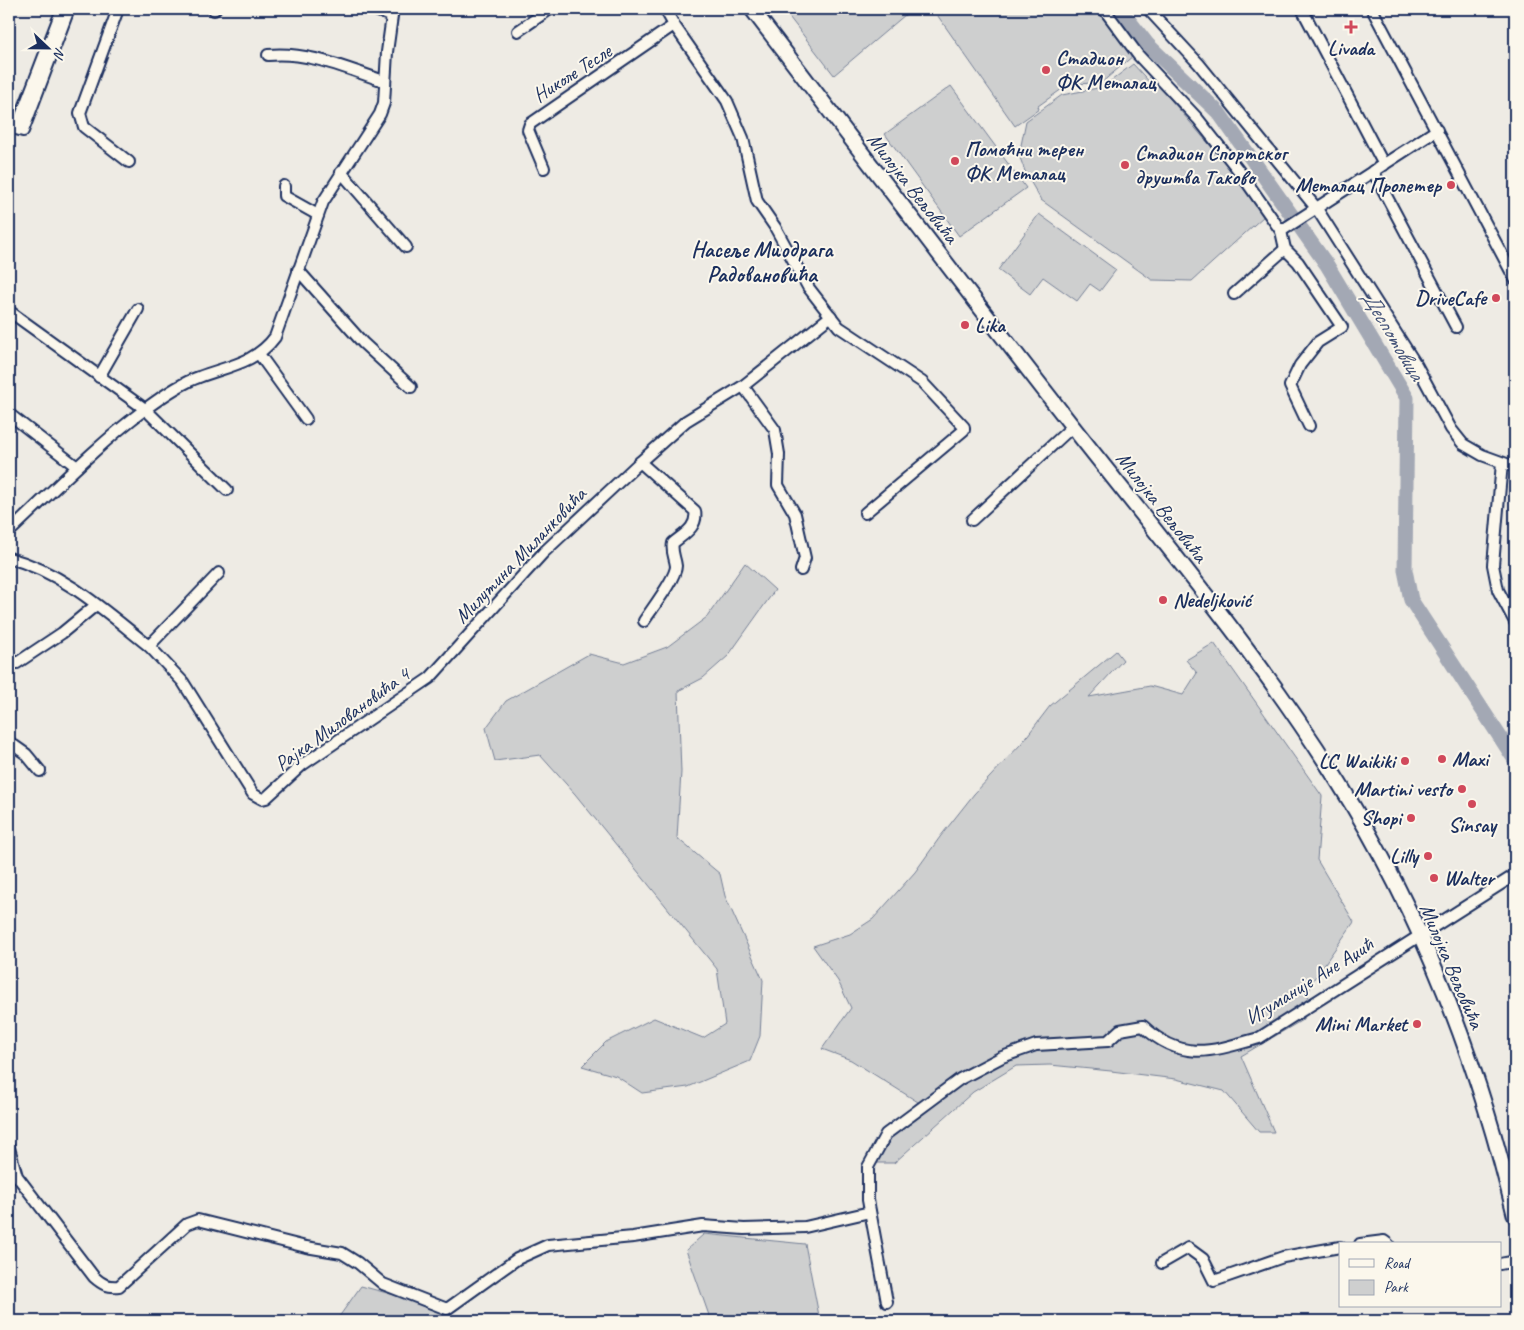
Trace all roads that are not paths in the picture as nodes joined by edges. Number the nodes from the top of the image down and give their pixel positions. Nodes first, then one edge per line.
1 (62, 9) edge
2 (69, 9) edge
3 (118, 9) edge
4 (373, 9) edge
5 (550, 9) edge
6 (664, 9) edge
7 (752, 9) edge
8 (1104, 9) edge
9 (1148, 9) edge
10 (1302, 9) edge
11 (1372, 9) edge
12 (392, 12) edge
13 (674, 25) junction
14 (518, 31) dead end
15 (268, 55) dead end
16 (384, 81) junction
17 (1437, 130) junction
18 (129, 162) dead end
19 (1384, 165) junction
20 (544, 168) dead end
21 (1374, 171) junction
22 (341, 172) junction
23 (284, 186) dead end
24 (1313, 212) junction
25 (318, 215) junction
26 (1284, 229) junction
27 (406, 248) dead end
28 (1285, 249) junction
29 (298, 270) junction
30 (1515, 279) edge
31 (1234, 294) dead end
32 (138, 309) dead end
33 (9, 311) edge
34 (831, 316) junction
35 (1456, 327) dead end
36 (259, 354) junction
37 (100, 377) junction
38 (411, 386) dead end
39 (743, 386) junction
40 (145, 410) junction
41 (9, 414) edge
42 (306, 418) dead end
43 (1072, 426) junction
44 (1309, 426) dead end
45 (640, 462) junction
46 (1502, 463) junction
47 (77, 467) junction
48 (1515, 467) edge
49 (227, 490) dead end
50 (865, 513) dead end
51 (972, 520) dead end
52 (9, 532) edge
53 (9, 558) edge
54 (801, 570) dead end
55 (219, 573) dead end
56 (96, 606) junction
57 (644, 621) dead end
58 (1515, 622) edge
59 (149, 646) junction
60 (17, 662) dead end
61 (430, 678) joint
62 (9, 742) edge
63 (40, 771) dead end
64 (1515, 875) edge
65 (1420, 934) junction
66 (9, 1148) edge
67 (870, 1212) junction
68 (1515, 1216) edge
69 (1339, 1247) edge
70 (1515, 1261) edge
71 (1162, 1263) dead end
72 (1502, 1264) edge
73 (887, 1302) dead end

1 - 2 street
3 - 18 street
4 - 12 street
5 - 14 street
6 - 13 street
7 - 43 main road, Милојка Вељовића
8 - 26 street
9 - 24 street
10 - 19 street
11 - 17 street
12 - 16 street
13 - 20 street, Николе Тесле
13 - 34 street
15 - 16 street
16 - 22 street
17 - 19 street
17 - 30 street
19 - 21 street
21 - 24 street
21 - 35 street
22 - 25 street
22 - 27 street
23 - 25 street
24 - 26 street
24 - 46 street
25 - 29 street
26 - 28 street
28 - 31 street
28 - 44 street
29 - 36 street
29 - 38 street
32 - 37 street
33 - 37 street
34 - 39 street, Милутина Миланковића
34 - 50 street
36 - 40 street
36 - 42 street
37 - 40 street
39 - 45 street, Милутина Миланковића
39 - 54 street
40 - 47 street
40 - 49 street
41 - 47 street
43 - 51 street
43 - 65 main road, Милојка Вељовића
45 - 57 street
45 - 61 street, Милутина Миланковића
46 - 48 street
46 - 58 street
47 - 52 street
53 - 56 street, Рајка Миловановића 4
55 - 59 street
56 - 59 street, Рајка Миловановића 4
56 - 60 street
59 - 61 street, Рајка Миловановића 4
62 - 63 street
64 - 65 street, Игуманије Ане Аџић
65 - 67 street, Игуманије Ане Аџић
65 - 68 main road, Милојка Вељовића
66 - 67 street
67 - 73 street, Игуманије Ане Аџић
69 - 71 street
70 - 72 street

